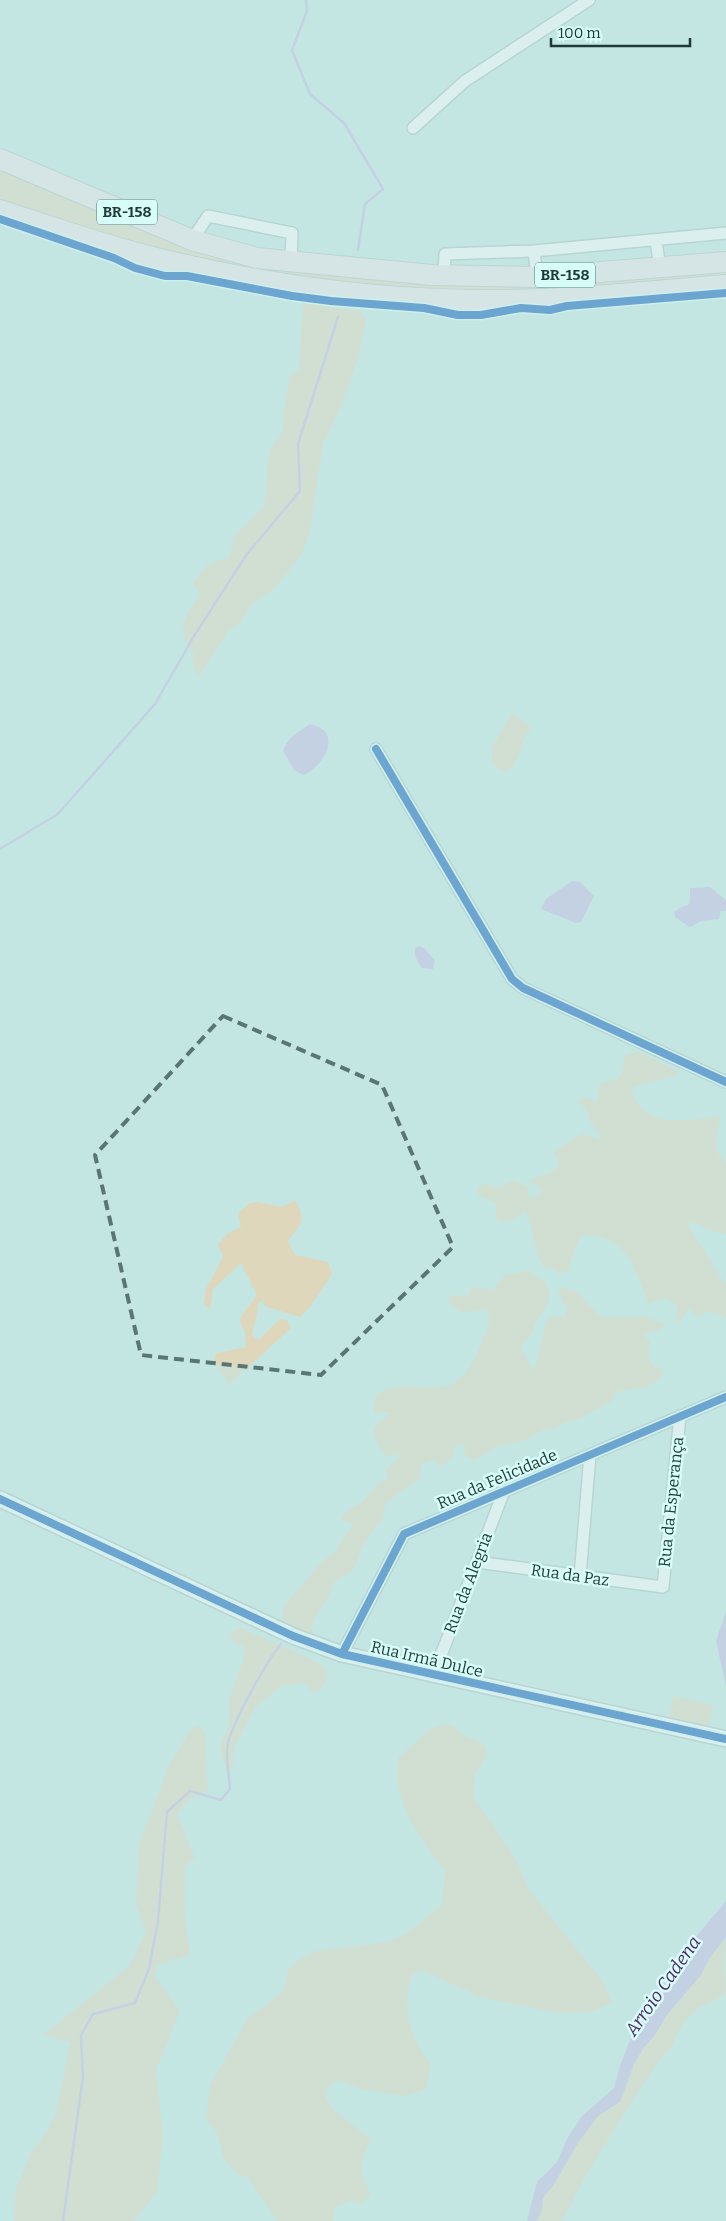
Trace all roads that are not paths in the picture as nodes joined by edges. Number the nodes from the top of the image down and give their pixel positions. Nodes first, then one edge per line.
1 (589, 0) edge
2 (413, 128) dead end
3 (0, 159) edge
4 (0, 210) edge
5 (726, 233) edge
6 (192, 240) junction
7 (656, 241) junction
8 (534, 251) junction
9 (291, 262) junction
10 (726, 262) edge
11 (660, 268) junction
12 (444, 275) junction
13 (537, 277) junction
14 (726, 285) edge
15 (376, 749) dead end
16 (726, 1082) edge
17 (726, 1397) edge
18 (680, 1416) junction
19 (590, 1455) junction
20 (504, 1491) junction
21 (0, 1499) edge
22 (477, 1562) junction
23 (580, 1576) junction
24 (663, 1587) joint
25 (342, 1654) junction
26 (433, 1676) junction
27 (726, 1739) edge

1 - 2 street
3 - 6 highway, BR-158
4 - 14 highway, BR-158
5 - 7 street
6 - 9 highway, BR-158
6 - 9 street
7 - 8 street
7 - 11 street
8 - 12 street
8 - 13 street
9 - 12 highway, BR-158
10 - 11 highway, BR-158
11 - 13 highway, BR-158
12 - 13 highway, BR-158
15 - 16 street
17 - 18 street, Rua da Felicidade
18 - 19 street, Rua da Felicidade
18 - 24 street, Rua da Esperança
19 - 20 street, Rua da Felicidade
19 - 23 street
20 - 22 street, Rua da Alegria
20 - 25 street, Rua da Felicidade
21 - 25 street, Rua Irmã Dulce
22 - 23 street, Rua da Paz
22 - 26 street, Rua da Alegria
23 - 24 street, Rua da Paz
25 - 26 street, Rua Irmã Dulce
26 - 27 street, Rua Irmã Dulce

